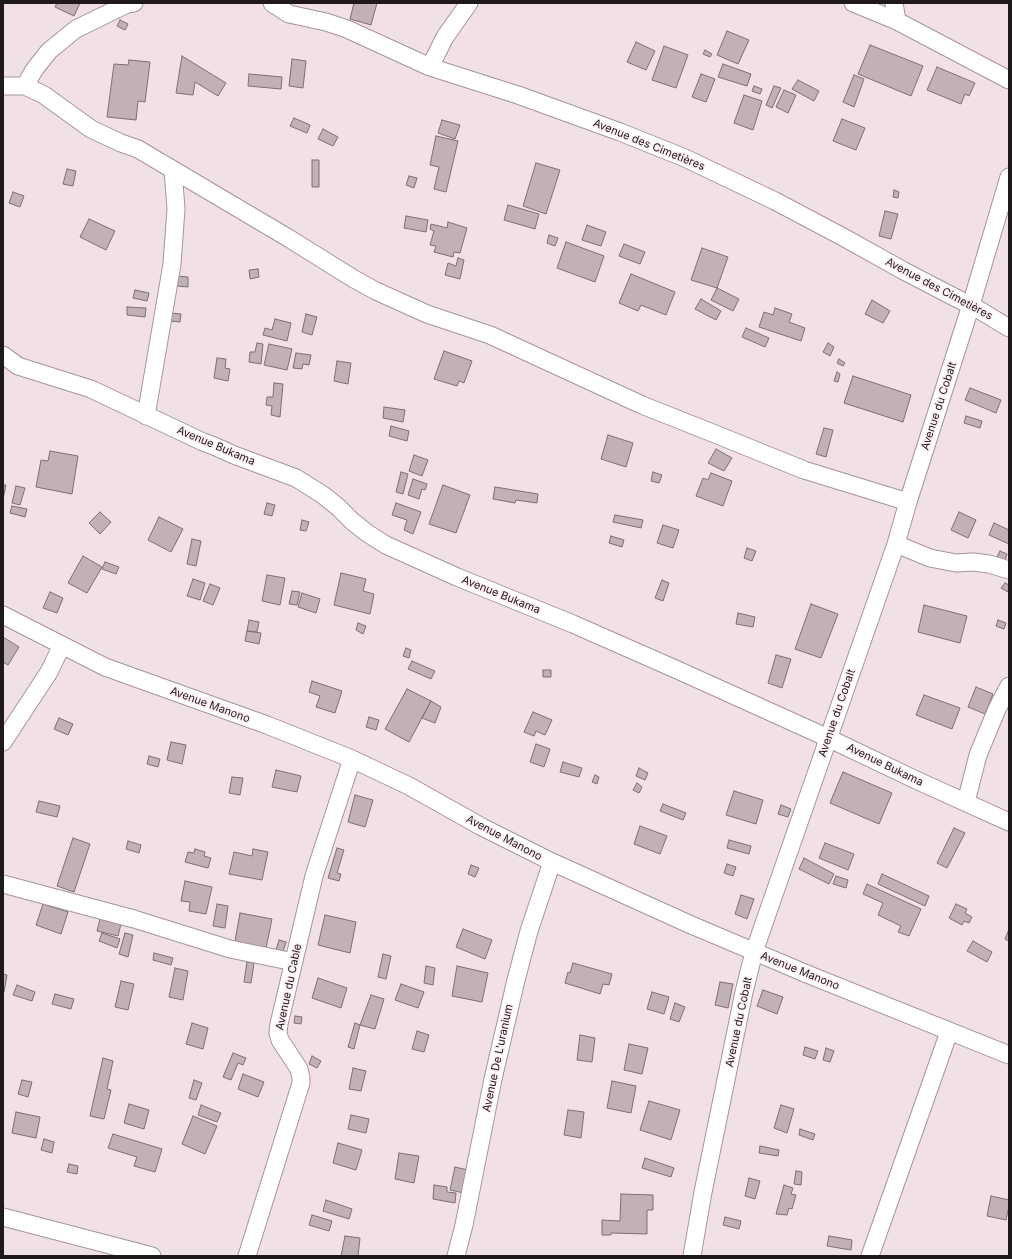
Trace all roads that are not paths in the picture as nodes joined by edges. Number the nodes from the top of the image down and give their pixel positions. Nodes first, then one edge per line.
1 (134, 3) edge
2 (272, 3) edge
3 (469, 3) edge
4 (853, 3) edge
5 (894, 3) edge
6 (99, 9) edge
7 (897, 21) junction
8 (430, 67) junction
9 (1009, 80) edge
10 (3, 86) edge
11 (25, 86) junction
12 (172, 170) junction
13 (1009, 177) edge
14 (971, 306) junction
15 (1009, 328) edge
16 (3, 355) edge
17 (146, 416) junction
18 (908, 502) junction
19 (896, 544) junction
20 (1009, 570) edge
21 (3, 615) edge
22 (62, 645) junction
23 (1009, 686) edge
24 (828, 738) junction
25 (3, 742) edge
26 (352, 759) junction
27 (966, 802) junction
28 (1009, 822) edge
29 (552, 862) junction
30 (3, 884) edge
31 (754, 952) junction
32 (294, 962) junction
33 (949, 1032) junction
34 (1009, 1055) edge
35 (3, 1217) edge
36 (152, 1256) edge
37 (248, 1256) edge
38 (456, 1256) edge
39 (692, 1256) edge
40 (870, 1256) edge

1 - 6 street
2 - 8 street, Avenue des Cimetières
3 - 8 street
4 - 7 street
5 - 7 street
6 - 11 street
7 - 9 street
8 - 14 street, Avenue des Cimetières
10 - 11 street
11 - 12 street
12 - 17 street
12 - 18 street
13 - 14 street, Avenue du Cobalt
14 - 15 street, Avenue des Cimetières
14 - 18 street, Avenue du Cobalt
16 - 17 street, Avenue Bukama
17 - 24 street, Avenue Bukama
18 - 19 street, Avenue du Cobalt
19 - 20 street
19 - 24 street, Avenue du Cobalt
21 - 22 street, Avenue Manono
22 - 25 street
22 - 26 street, Avenue Manono
23 - 27 street
24 - 27 street, Avenue Bukama
24 - 31 street, Avenue du Cobalt
26 - 29 street, Avenue Manono
26 - 32 street, Avenue du Cable
27 - 28 street, Avenue Bukama
29 - 31 street, Avenue Manono
29 - 38 street, Avenue De L'uranium
30 - 32 street
31 - 33 street, Avenue Manono
31 - 39 street, Avenue du Cobalt
32 - 37 street, Avenue du Cable
33 - 34 street, Avenue Manono
33 - 40 street
35 - 36 street

